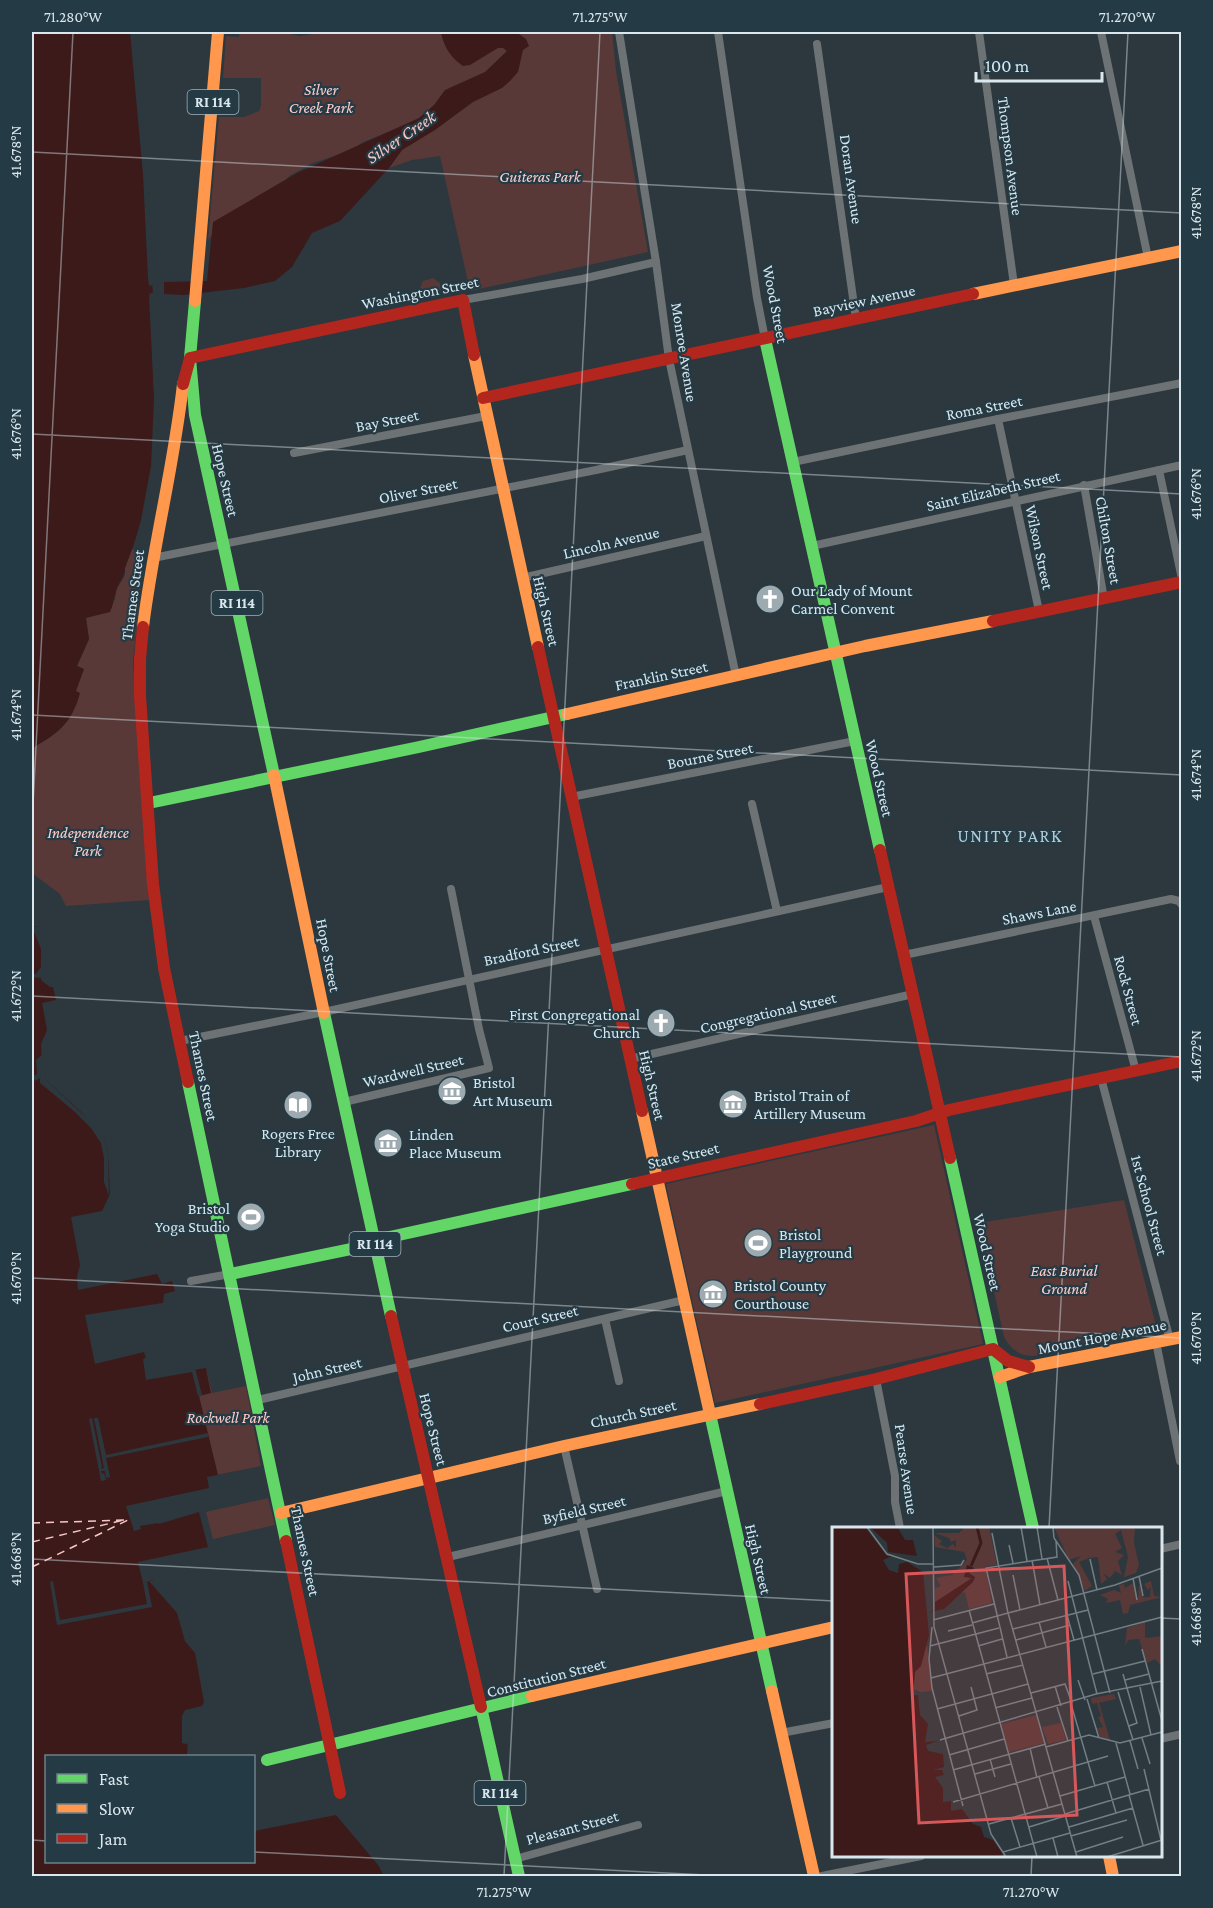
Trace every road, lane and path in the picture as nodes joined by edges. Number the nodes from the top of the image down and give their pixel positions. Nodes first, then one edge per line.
1 (218, 32) edge
2 (619, 32) edge
3 (718, 32) edge
4 (979, 32) edge
5 (1101, 32) edge
6 (818, 44) dead end
7 (1182, 251) edge
8 (1148, 258) junction
9 (656, 262) junction
10 (1014, 285) junction
11 (463, 300) junction
12 (856, 319) junction
13 (765, 339) junction
14 (190, 358) junction
15 (669, 360) junction
16 (1182, 383) edge
17 (483, 398) junction
18 (486, 416) junction
19 (196, 419) junction
20 (998, 419) junction
21 (178, 428) junction
22 (688, 450) junction
23 (294, 453) dead end
24 (793, 462) junction
25 (1182, 465) edge
26 (1159, 470) junction
27 (1084, 485) junction
28 (502, 489) junction
29 (1014, 500) junction
30 (706, 536) junction
31 (225, 544) junction
32 (812, 546) junction
33 (153, 558) junction
34 (522, 578) junction
35 (1182, 581) edge
36 (1104, 599) junction
37 (1039, 612) junction
38 (836, 653) junction
39 (736, 676) junction
40 (553, 715) junction
41 (855, 741) junction
42 (275, 777) junction
43 (571, 797) junction
44 (149, 803) junction
45 (752, 804) dead end
46 (888, 887) junction
47 (451, 889) dead end
48 (1180, 903) edge
49 (777, 911) junction
50 (1094, 916) junction
51 (606, 949) junction
52 (904, 955) junction
53 (469, 980) junction
54 (913, 993) junction
55 (324, 1012) junction
56 (180, 1041) junction
57 (630, 1059) junction
58 (1182, 1061) edge
59 (1136, 1071) junction
60 (1101, 1078) junction
61 (344, 1102) junction
62 (940, 1113) junction
63 (657, 1178) junction
64 (375, 1244) junction
65 (230, 1274) junction
66 (191, 1281) dead end
67 (684, 1300) junction
68 (605, 1318) junction
69 (1176, 1338) edge
70 (1156, 1342) junction
71 (993, 1349) junction
72 (402, 1367) junction
73 (1029, 1367) junction
74 (1000, 1377) junction
75 (876, 1379) junction
76 (619, 1381) dead end
77 (258, 1400) junction
78 (709, 1413) junction
79 (564, 1446) junction
80 (1180, 1461) dead end
81 (429, 1477) junction
82 (727, 1491) junction
83 (281, 1513) junction
84 (583, 1525) junction
85 (900, 1527) edge
86 (1033, 1527) edge
87 (1182, 1545) edge
88 (1162, 1549) edge
89 (448, 1557) junction
90 (597, 1589) dead end
91 (832, 1627) edge
92 (761, 1642) junction
93 (482, 1709) junction
94 (832, 1723) edge
95 (781, 1733) junction
96 (1182, 1734) edge
97 (1162, 1739) edge
98 (330, 1745) junction
99 (267, 1760) dead end
100 (340, 1793) dead end
101 (638, 1825) dead end
102 (916, 1857) edge
103 (1108, 1857) edge
104 (515, 1859) junction
105 (519, 1876) edge
106 (814, 1876) edge
107 (822, 1876) edge
108 (1113, 1876) edge

1 - 14 street, Hope Street / RI 114
2 - 9 street, Monroe Avenue
3 - 13 street, Wood Street
4 - 10 street, Thompson Avenue
5 - 8 street
6 - 12 street, Doran Avenue
7 - 8 street, Bayview Avenue
8 - 10 street, Bayview Avenue
9 - 11 street, Washington Street
9 - 15 street, Monroe Avenue
10 - 12 street, Bayview Avenue
11 - 14 street, Washington Street
11 - 17 street, High Street
12 - 13 street, Bayview Avenue
13 - 15 street, Bayview Avenue
13 - 24 street, Wood Street
14 - 19 street, Hope Street / RI 114
14 - 21 street, Thames Street
15 - 17 street, Bayview Avenue
15 - 22 street, Monroe Avenue
16 - 20 street, Roma Street
17 - 18 street, High Street
18 - 23 street, Bay Street
18 - 28 street, High Street
19 - 21 street
19 - 31 street, Hope Street / RI 114
20 - 24 street, Roma Street
20 - 29 street, Wilson Street
21 - 33 street, Thames Street
22 - 28 street, Oliver Street
22 - 30 street, Monroe Avenue
24 - 32 street, Wood Street
25 - 26 street, Saint Elizabeth Street
26 - 27 street, Saint Elizabeth Street
26 - 35 street
27 - 29 street, Saint Elizabeth Street
27 - 36 street, Chilton Street
28 - 31 street, Oliver Street
28 - 34 street, High Street
29 - 32 street, Saint Elizabeth Street
29 - 37 street, Wilson Street
30 - 34 street, Lincoln Avenue
30 - 39 street, Monroe Avenue
31 - 33 street, Oliver Street
31 - 42 street, Hope Street / RI 114
32 - 38 street, Wood Street
33 - 44 street, Thames Street
34 - 40 street, High Street
35 - 36 street, Franklin Street
36 - 37 street, Franklin Street
37 - 38 street, Franklin Street
38 - 39 street, Franklin Street
38 - 41 street, Wood Street
39 - 40 street, Franklin Street
40 - 42 street, Franklin Street
40 - 43 street, High Street
41 - 43 street, Bourne Street
41 - 46 street, Wood Street
42 - 44 street, Franklin Street
42 - 55 street, Hope Street / RI 114
43 - 51 street, High Street
44 - 56 street, Thames Street
45 - 49 street
46 - 49 street, Bradford Street
46 - 52 street, Wood Street
47 - 53 street
48 - 50 street, Shaws Lane
49 - 51 street, Bradford Street
50 - 52 street, Shaws Lane
50 - 59 street, Rock Street
51 - 53 street, Bradford Street
51 - 57 street, High Street
52 - 54 street, Wood Street
53 - 55 street, Bradford Street
53 - 61 street, Wardwell Street
54 - 57 street, Congregational Street
54 - 62 street, Wood Street
55 - 56 street, Bradford Street
55 - 61 street, Hope Street / RI 114
56 - 65 street, Thames Street
57 - 63 street, High Street
58 - 59 street, State Street
59 - 60 street, State Street
60 - 62 street, State Street
60 - 69 street, 1st School Street
61 - 64 street, Hope Street / RI 114
62 - 63 street, State Street
62 - 71 street, Wood Street
63 - 64 street, State Street
63 - 67 street, High Street
64 - 65 street, State Street
64 - 72 street, Hope Street / RI 114
65 - 66 street, State Street
65 - 77 street, Thames Street
67 - 68 street, Court Street
67 - 78 street, High Street
68 - 72 street, Court Street
68 - 76 street
69 - 70 street, Mount Hope Avenue
70 - 73 street, Mount Hope Avenue
70 - 80 street
71 - 73 street, Mount Hope Avenue
71 - 74 street, Wood Street
71 - 75 street, Church Street
72 - 77 street, John Street
72 - 81 street, Hope Street / RI 114
73 - 74 street, Mount Hope Avenue
74 - 86 street, Wood Street
75 - 78 street, Church Street
75 - 85 street, Pearse Avenue
77 - 83 street, Thames Street
78 - 79 street, Church Street
78 - 82 street, High Street
79 - 81 street, Church Street
79 - 84 street
81 - 83 street, Church Street
81 - 89 street, Hope Street / RI 114
82 - 84 street, Byfield Street
82 - 92 street, High Street
83 - 98 street, Thames Street
84 - 89 street, Byfield Street
84 - 90 street
87 - 88 street
89 - 93 street, Hope Street / RI 114
91 - 92 street, Constitution Street
92 - 93 street, Constitution Street
92 - 95 street, High Street
93 - 98 street, Constitution Street
93 - 104 street, Hope Street / RI 114
94 - 95 street
95 - 106 street, High Street
96 - 97 street
98 - 99 street, Constitution Street
98 - 100 street, Thames Street
101 - 104 street, Pleasant Street
102 - 107 street
103 - 108 street
104 - 105 street, Hope Street / RI 114

